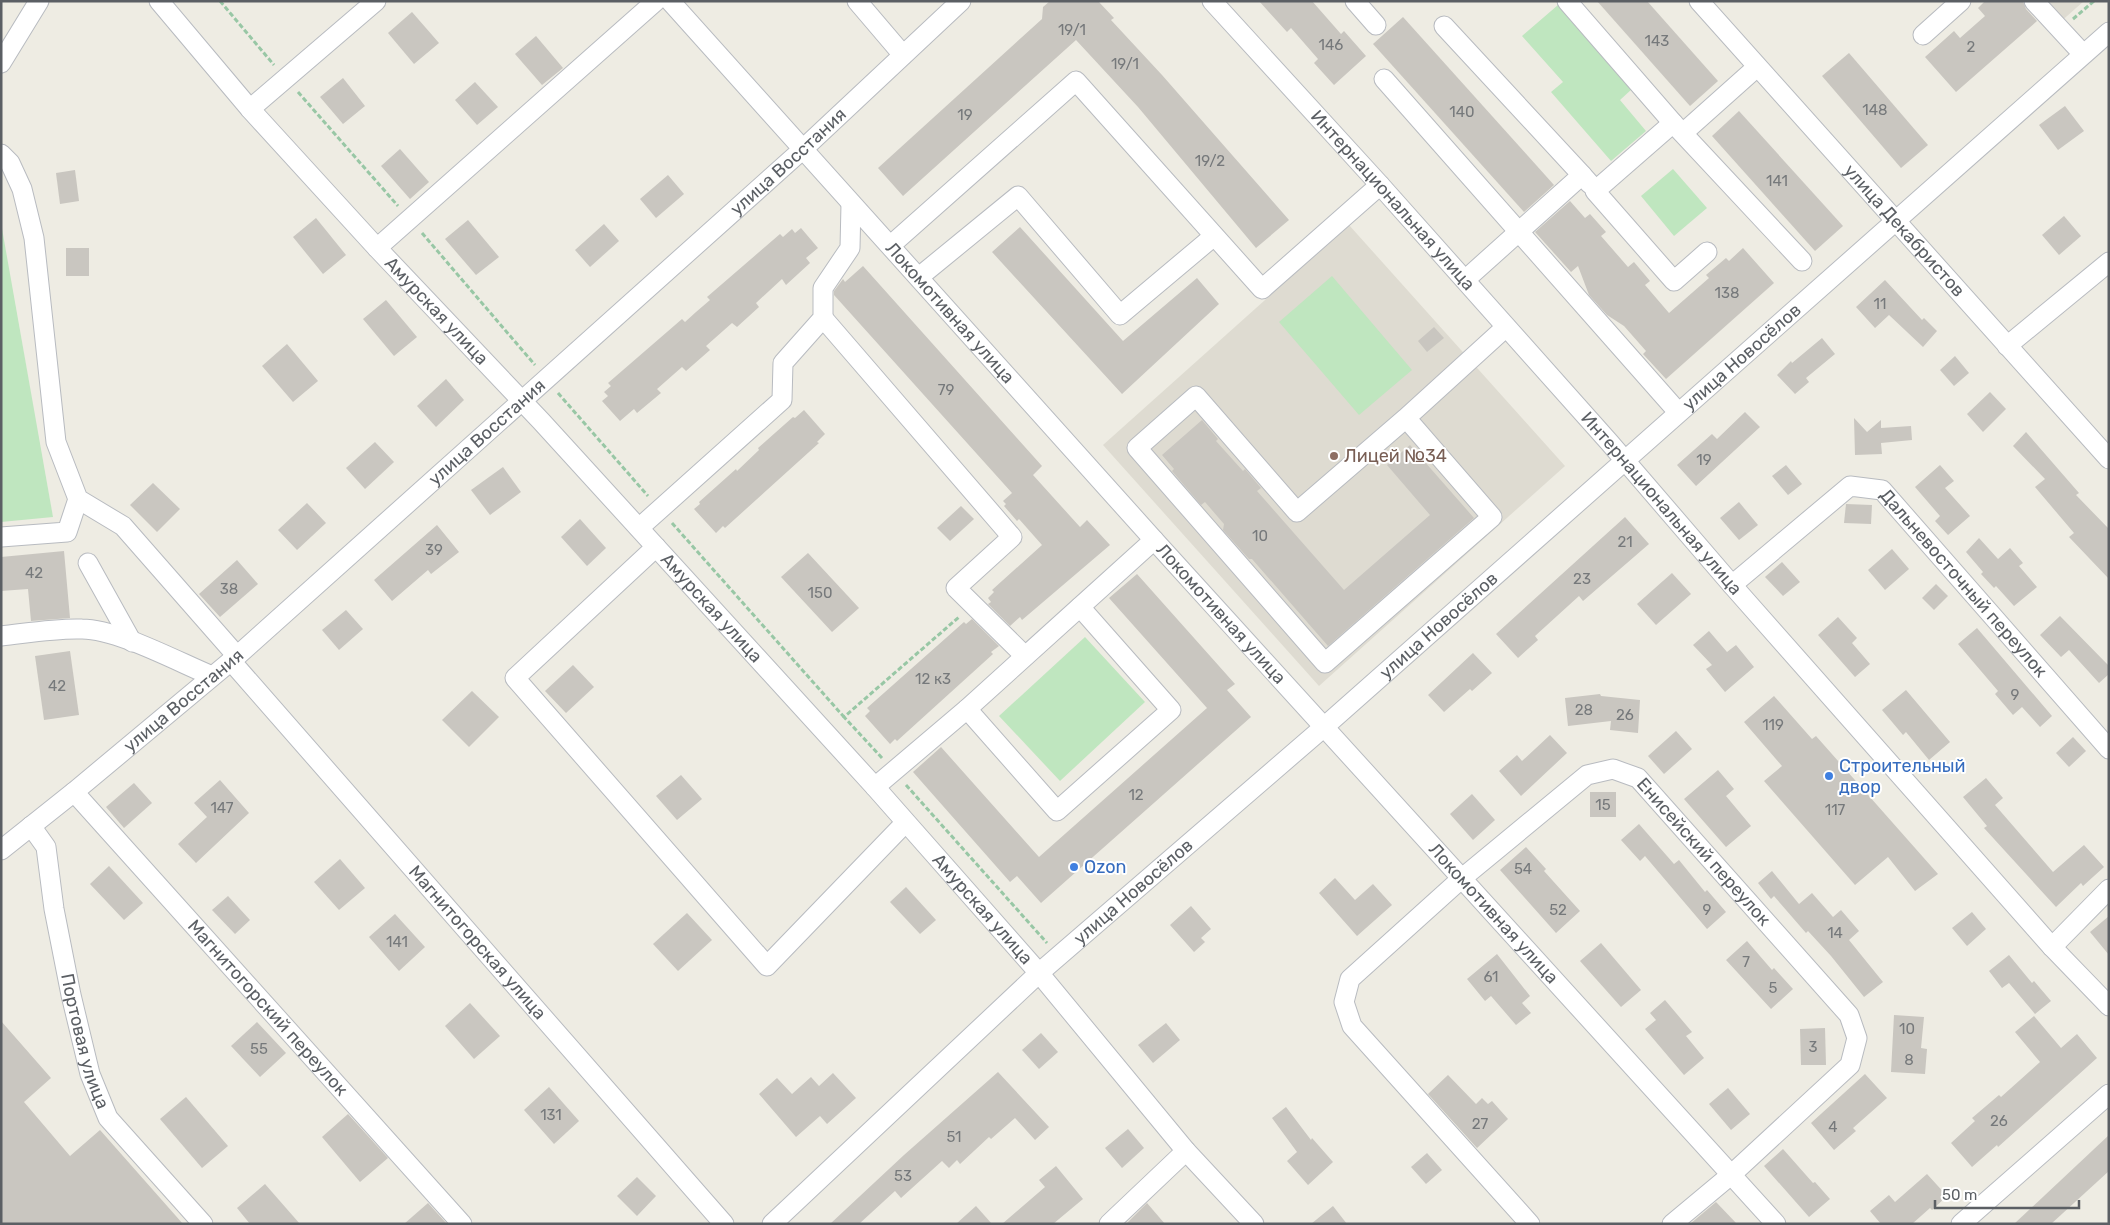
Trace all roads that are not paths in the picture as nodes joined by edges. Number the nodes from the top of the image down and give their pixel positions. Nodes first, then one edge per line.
1 (39, 1) edge
2 (159, 1) edge
3 (376, 1) edge
4 (656, 1) edge
5 (670, 1) edge
6 (857, 1) edge
7 (961, 1) edge
8 (1212, 1) edge
9 (1355, 1) edge
10 (1567, 1) edge
11 (1699, 1) edge
12 (1961, 1) edge
13 (2034, 1) edge
14 (1376, 25) dead end
15 (1444, 26) dead end
16 (2109, 32) edge
17 (1923, 35) dead end
18 (2082, 54) junction
19 (903, 56) junction
20 (1, 63) edge
21 (1757, 67) junction
22 (1384, 79) dead end
23 (250, 109) junction
24 (1678, 128) junction
25 (802, 150) junction
26 (1, 154) edge
27 (1582, 175) junction
28 (1380, 184) junction
29 (1595, 191) junction
30 (851, 204) junction
31 (1896, 222) junction
32 (1520, 231) junction
33 (1214, 236) junction
34 (891, 245) junction
35 (377, 248) junction
36 (1708, 252) dead end
37 (1802, 262) dead end
38 (2109, 262) edge
39 (919, 277) junction
40 (1465, 280) junction
41 (823, 318) junction
42 (1506, 327) junction
43 (2007, 346) junction
44 (523, 401) junction
45 (1678, 412) junction
46 (1406, 418) junction
47 (2109, 459) edge
48 (1625, 460) junction
49 (78, 499) junction
50 (639, 528) junction
51 (1, 537) edge
52 (1154, 540) junction
53 (656, 547) junction
54 (88, 564) dead end
55 (1732, 585) junction
56 (1080, 607) junction
57 (1, 636) edge
58 (132, 642) junction
59 (1025, 656) junction
60 (234, 658) junction
61 (212, 676) junction
62 (967, 709) junction
63 (1324, 727) junction
64 (2109, 749) edge
65 (874, 787) junction
66 (74, 792) junction
67 (905, 823) junction
68 (31, 826) junction
69 (1, 850) edge
70 (1461, 879) junction
71 (2109, 889) edge
72 (2052, 947) junction
73 (1039, 973) junction
74 (2109, 1006) edge
75 (2109, 1094) edge
76 (1186, 1151) junction
77 (1732, 1174) junction
78 (203, 1224) edge
79 (462, 1224) edge
80 (724, 1224) edge
81 (772, 1224) edge
82 (1109, 1224) edge
83 (1254, 1224) edge
84 (1530, 1224) edge
85 (1672, 1224) edge
86 (1776, 1224) edge
87 (1961, 1224) edge

1 - 20 street
2 - 23 street, Амурская улица
3 - 23 street
4 - 35 street
5 - 25 street, Локомотивная улица
6 - 19 street
7 - 19 street, улица Восстания
8 - 28 street, Интернациональная улица
9 - 14 street
10 - 24 street
11 - 21 street, улица Декабристов
12 - 17 street
13 - 18 street
15 - 27 street
16 - 18 street, улица Новосёлов
18 - 31 street, улица Новосёлов
19 - 25 street, улица Восстания
21 - 24 street
21 - 31 street, улица Декабристов
22 - 32 street
23 - 35 street, Амурская улица
24 - 29 street
24 - 37 street
25 - 30 street, Локомотивная улица
25 - 44 street, улица Восстания
26 - 49 street
27 - 29 street
27 - 32 street
28 - 33 street
28 - 40 street, Интернациональная улица
29 - 36 street
30 - 34 street, Локомотивная улица
30 - 41 street
31 - 43 street, улица Декабристов
31 - 45 street, улица Новосёлов
32 - 40 street
32 - 45 street
33 - 34 street
33 - 39 street
34 - 39 street, Локомотивная улица
35 - 44 street, Амурская улица
38 - 43 street
39 - 52 street, Локомотивная улица
40 - 42 street, Интернациональная улица
41 - 50 street
41 - 59 street
42 - 46 street
42 - 48 street, Интернациональная улица
43 - 47 street, улица Декабристов
44 - 50 street, Амурская улица
44 - 60 street, улица Восстания
45 - 48 street, улица Новосёлов
46 - 46 street
48 - 55 street, Интернациональная улица
48 - 63 street, улица Новосёлов
49 - 51 street
49 - 60 street, Магнитогорская улица
50 - 53 street, Амурская улица
52 - 56 street
52 - 63 street, Локомотивная улица
53 - 65 street, Амурская улица
53 - 67 street
54 - 58 street
55 - 64 street, Дальневосточный переулок
55 - 72 street, Интернациональная улица
56 - 59 street
56 - 62 street
57 - 58 street
58 - 61 street
59 - 62 street
60 - 61 street, улица Восстания
60 - 80 street, Магнитогорская улица
61 - 66 street, улица Восстания
62 - 65 street
63 - 70 street, Локомотивная улица
63 - 73 street, улица Новосёлов
65 - 67 street, Амурская улица
66 - 68 street, улица Восстания
66 - 79 street, Магнитогорский переулок
67 - 73 street, Амурская улица
68 - 69 street, улица Восстания
68 - 78 street, Портовая улица
70 - 77 street, Локомотивная улица
70 - 77 street, Енисейский переулок
70 - 84 street, Енисейский переулок
71 - 72 street
72 - 74 street, Интернациональная улица
73 - 76 street, Амурская улица
73 - 81 street, улица Новосёлов
75 - 87 street
76 - 82 street
76 - 83 street, Амурская улица
77 - 85 street, Енисейский переулок
77 - 86 street, Локомотивная улица

